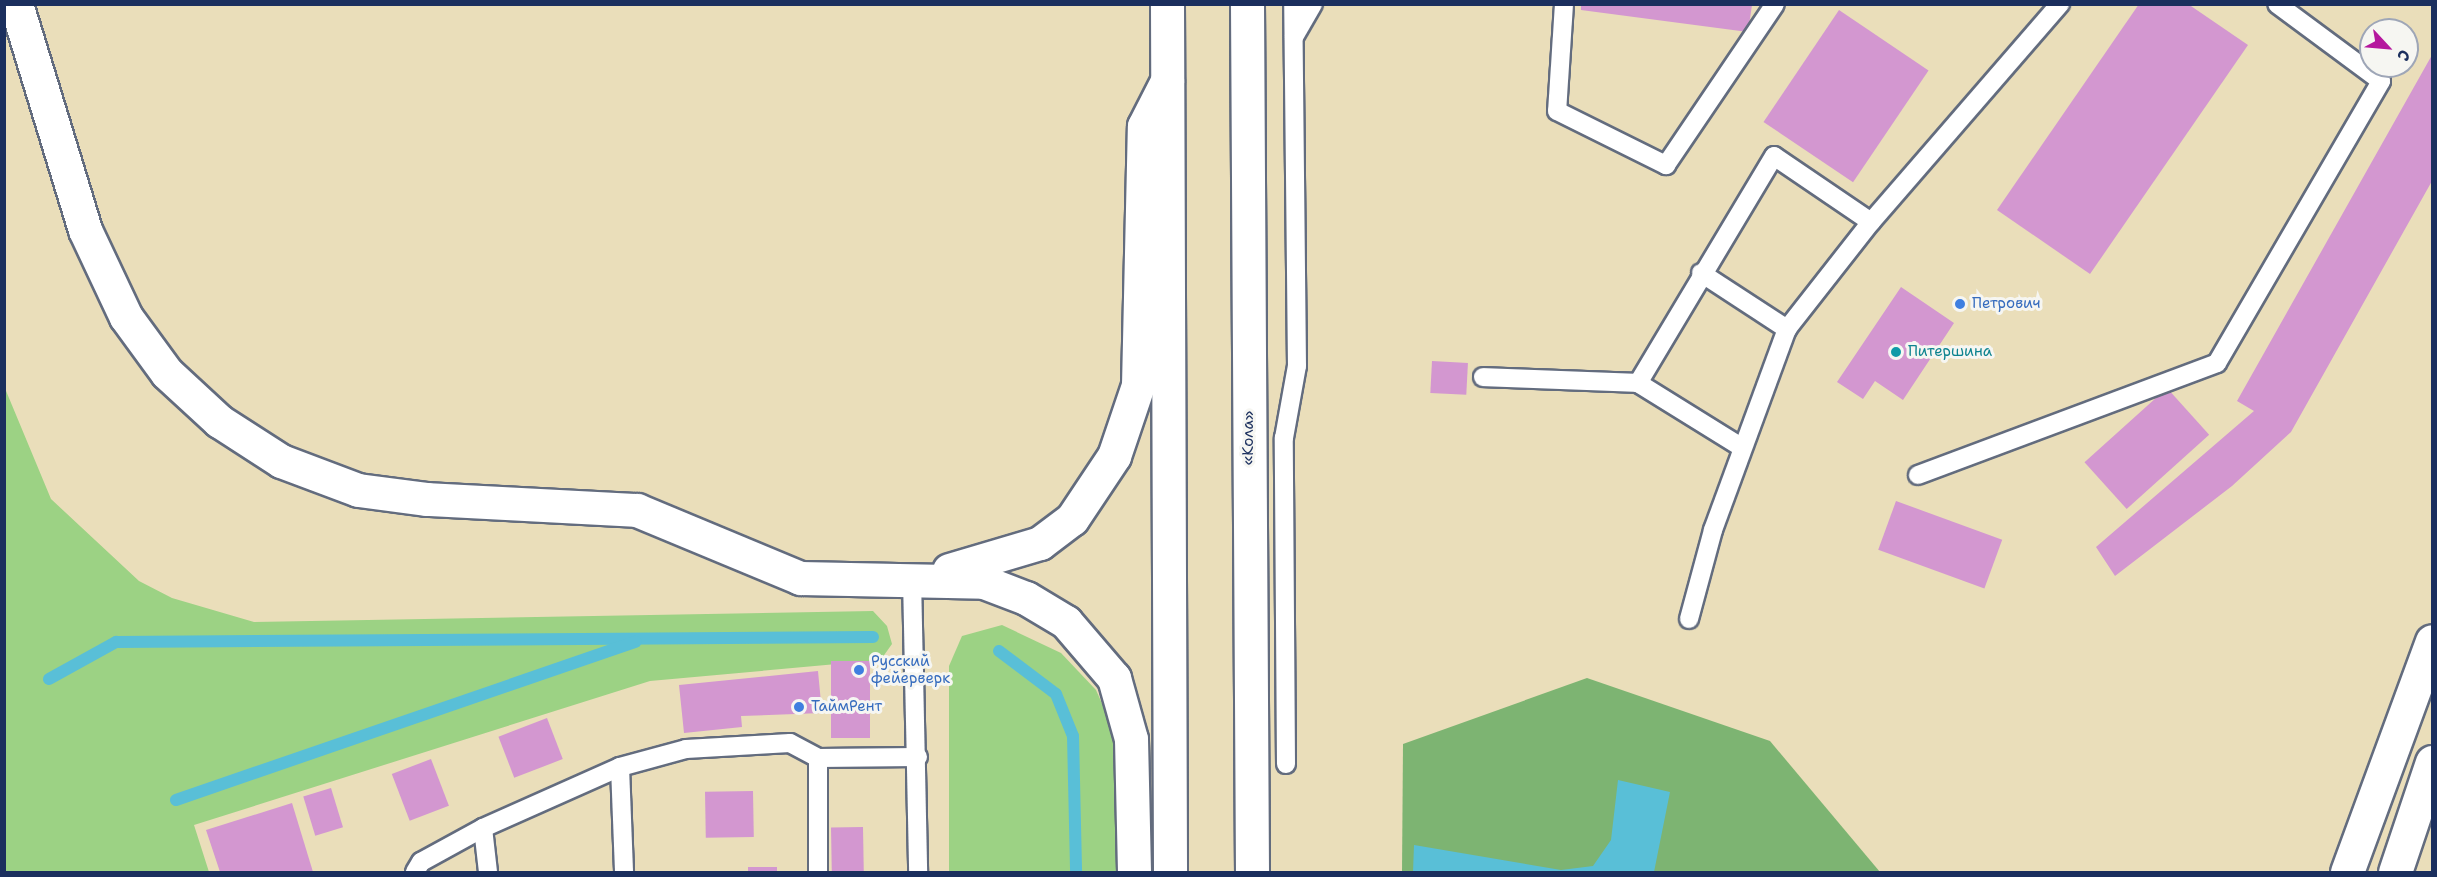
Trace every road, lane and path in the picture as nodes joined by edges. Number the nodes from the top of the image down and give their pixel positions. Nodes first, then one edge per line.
1 (16, 4) edge
2 (1167, 4) edge
3 (1247, 4) edge
4 (1293, 4) edge
5 (1313, 4) edge
6 (1564, 4) edge
7 (1775, 4) edge
8 (2060, 4) edge
9 (2277, 4) edge
10 (1293, 39) junction
11 (1167, 81) junction
12 (1871, 222) junction
13 (1701, 273) junction
14 (1787, 329) junction
15 (1483, 377) dead end
16 (1638, 383) junction
17 (1743, 448) junction
18 (1918, 475) dead end
19 (912, 578) junction
20 (1689, 619) dead end
21 (2433, 641) edge
22 (918, 757) junction
23 (818, 758) junction
24 (2433, 762) edge
25 (1286, 764) dead end
26 (620, 767) junction
27 (483, 828) junction
28 (2399, 867) edge
29 (415, 873) edge
30 (488, 873) edge
31 (624, 873) edge
32 (818, 873) edge
33 (918, 873) edge
34 (1134, 873) edge
35 (1170, 873) edge
36 (1252, 873) edge
37 (2347, 873) edge

1 - 19 street
2 - 11 street
3 - 36 street, «Кола»
4 - 10 lane
5 - 10 lane
6 - 7 lane
8 - 12 lane
9 - 18 lane
10 - 25 lane
11 - 19 street
11 - 35 street
12 - 13 lane
12 - 14 lane
13 - 14 lane
13 - 16 lane
14 - 17 lane
15 - 16 lane
16 - 17 lane
17 - 20 lane
19 - 22 lane
19 - 34 street
21 - 37 street
22 - 23 lane
22 - 33 lane
23 - 26 lane
23 - 32 lane
24 - 28 street
26 - 27 lane
26 - 31 lane
27 - 29 lane
27 - 30 lane

